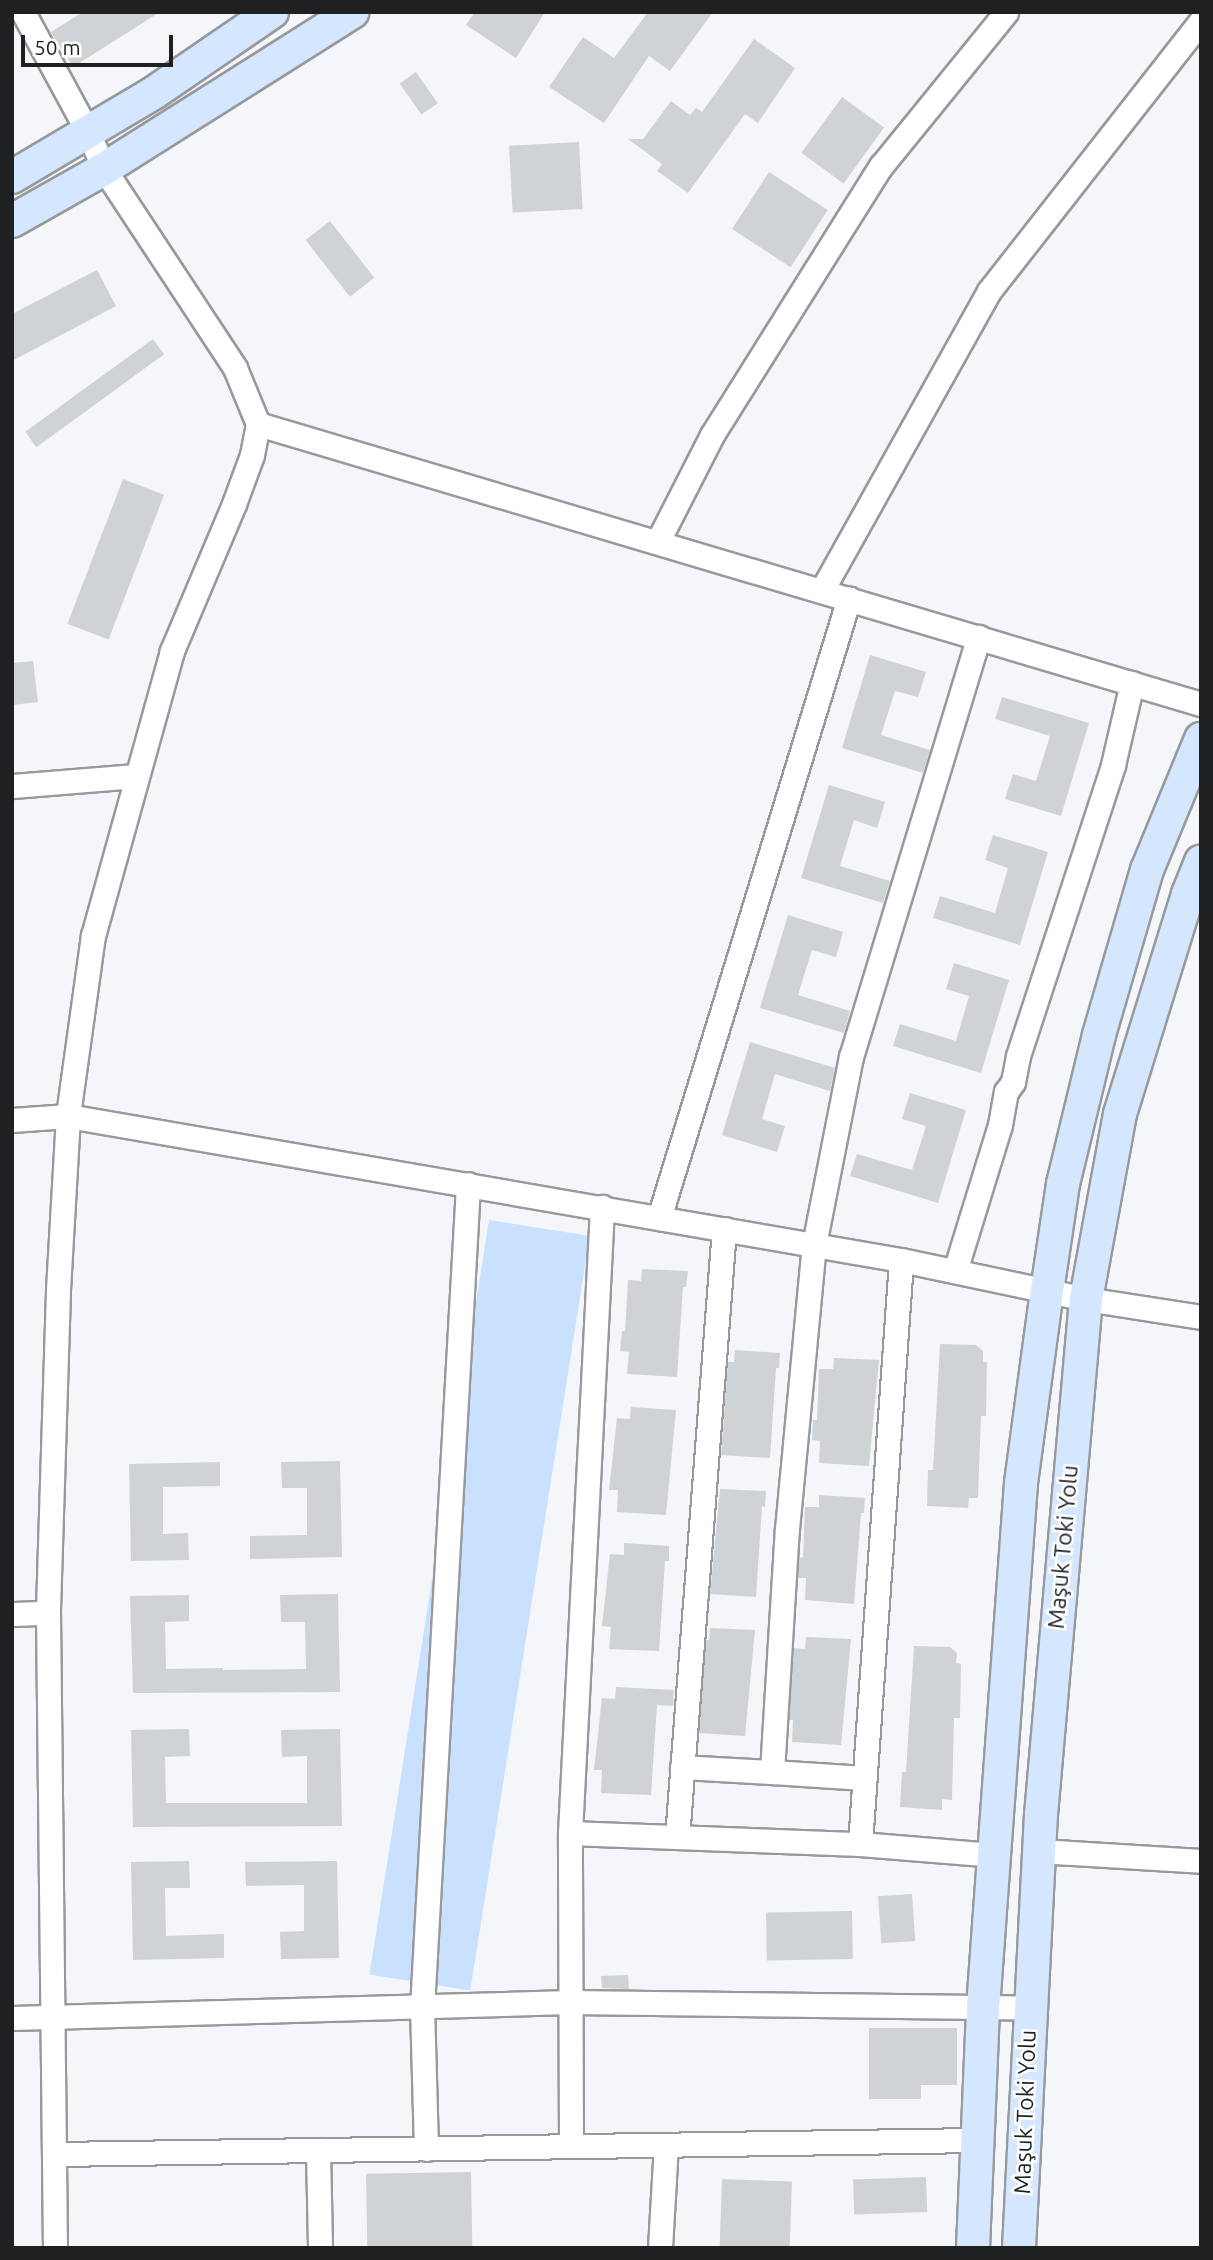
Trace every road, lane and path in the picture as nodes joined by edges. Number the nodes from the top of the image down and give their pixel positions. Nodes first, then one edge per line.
1 (23, 12) edge
2 (272, 12) edge
3 (352, 12) edge
4 (1006, 12) edge
5 (1201, 21) edge
6 (88, 132) junction
7 (104, 169) junction
8 (12, 177) edge
9 (12, 221) edge
10 (258, 424) junction
11 (658, 541) junction
12 (822, 590) junction
13 (849, 598) junction
14 (979, 637) junction
15 (1132, 683) junction
16 (1201, 704) edge
17 (1201, 739) edge
18 (138, 776) junction
19 (12, 786) edge
20 (1201, 861) edge
21 (68, 1116) junction
22 (12, 1120) edge
23 (468, 1184) junction
24 (602, 1208) junction
25 (659, 1218) junction
26 (724, 1229) junction
27 (814, 1245) junction
28 (901, 1260) junction
29 (955, 1271) junction
30 (1046, 1291) junction
31 (1086, 1299) junction
32 (1201, 1317) edge
33 (47, 1613) junction
34 (12, 1614) edge
35 (682, 1767) junction
36 (772, 1772) junction
37 (864, 1778) junction
38 (570, 1833) junction
39 (677, 1837) junction
40 (860, 1844) junction
41 (1039, 1850) junction
42 (993, 1855) junction
43 (1201, 1861) edge
44 (570, 2002) junction
45 (422, 2008) junction
46 (983, 2008) junction
47 (1029, 2008) junction
48 (52, 2017) junction
49 (12, 2018) edge
50 (977, 2140) junction
51 (666, 2145) junction
52 (571, 2146) junction
53 (426, 2149) junction
54 (318, 2150) junction
55 (56, 2154) junction
56 (55, 2248) edge
57 (320, 2248) edge
58 (660, 2248) edge
59 (973, 2248) edge
60 (1019, 2248) edge

1 - 6 street
2 - 6 main road
3 - 7 main road
4 - 11 street
5 - 12 street
6 - 7 street
6 - 8 main road
7 - 9 main road
7 - 10 street
10 - 11 street
10 - 18 street
11 - 12 street
12 - 13 street
13 - 14 street
13 - 25 street
14 - 15 street
14 - 27 street
15 - 16 street
15 - 29 street
17 - 30 main road
18 - 19 street
18 - 21 street
20 - 31 main road, Maşuk Toki Yolu
21 - 22 street
21 - 23 street
21 - 33 street
23 - 24 street
23 - 45 street
24 - 25 street
24 - 38 street
25 - 26 street
26 - 27 street
26 - 35 street
27 - 28 street
27 - 36 street
28 - 29 street
28 - 37 street
29 - 30 street
30 - 31 street
30 - 42 main road
31 - 32 street
31 - 41 main road, Maşuk Toki Yolu
33 - 34 street
33 - 48 street
35 - 36 street
35 - 39 street
36 - 37 street
37 - 40 street
38 - 39 street
38 - 44 street
39 - 40 street
40 - 42 street
41 - 43 street
41 - 47 main road, Maşuk Toki Yolu
42 - 46 main road
44 - 45 street
44 - 46 street
44 - 52 street
45 - 48 street
45 - 53 street
46 - 47 street
46 - 50 main road
47 - 60 main road, Maşuk Toki Yolu
48 - 49 street
48 - 55 street
50 - 51 street
50 - 59 main road
51 - 52 street
51 - 58 street
52 - 53 street
53 - 54 street
54 - 55 street
54 - 57 street
55 - 56 street

